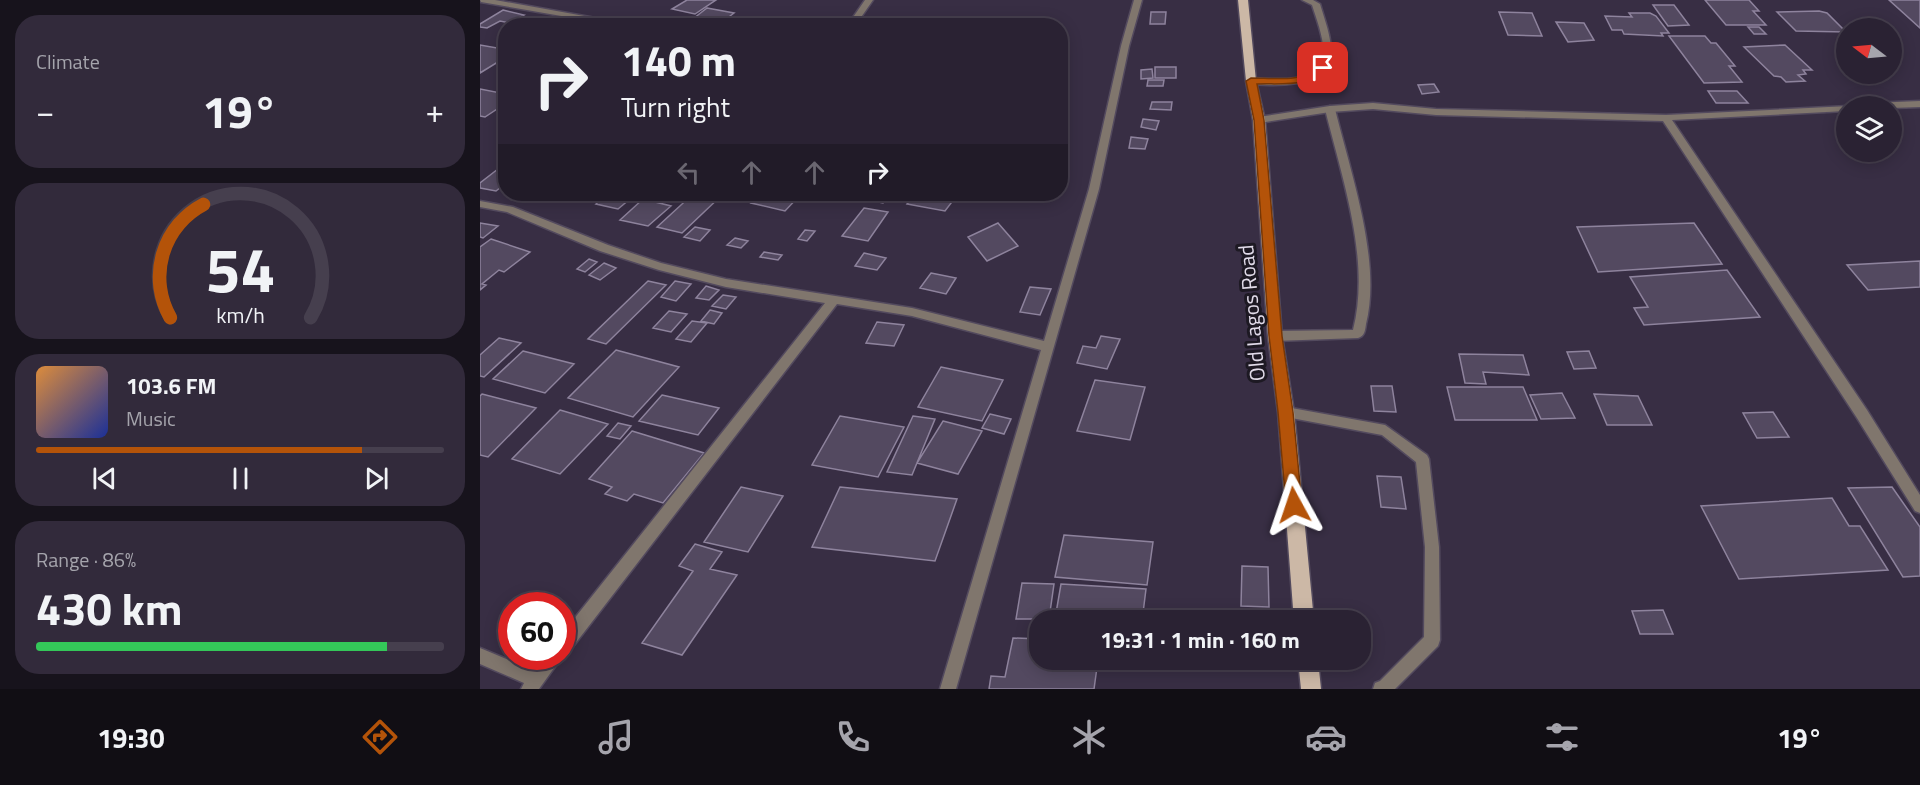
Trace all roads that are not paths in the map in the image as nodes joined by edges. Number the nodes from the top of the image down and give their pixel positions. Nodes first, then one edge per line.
1 (481, 0) edge
2 (869, 0) edge
3 (1138, 0) edge
4 (1244, 0) edge
5 (1306, 0) edge
6 (588, 18) edge
7 (857, 18) edge
8 (1251, 81) junction
9 (1920, 104) edge
10 (1902, 105) edge
11 (1330, 109) junction
12 (1836, 109) edge
13 (1666, 118) junction
14 (1259, 120) junction
15 (480, 204) edge
16 (834, 300) junction
17 (1275, 336) junction
18 (1049, 347) junction
19 (1286, 412) junction
20 (1920, 507) edge
21 (1304, 610) edge
22 (576, 629) edge
23 (480, 656) edge
24 (544, 670) edge
25 (1309, 670) edge
26 (533, 684) edge
27 (948, 689) edge
28 (1311, 689) edge
29 (1381, 689) edge

1 - 6 street
2 - 7 street
3 - 18 street
4 - 8 main road, Old Lagos Road
5 - 8 street
8 - 14 main road, Old Lagos Road
9 - 10 street
11 - 13 street
11 - 14 street
11 - 17 street
12 - 13 street
13 - 20 street
14 - 17 main road, Old Lagos Road
15 - 16 street
16 - 18 street
16 - 22 street
17 - 19 main road, Old Lagos Road
18 - 27 street
19 - 21 main road, Old Lagos Road
19 - 29 street
23 - 26 street
24 - 26 street
25 - 28 main road

